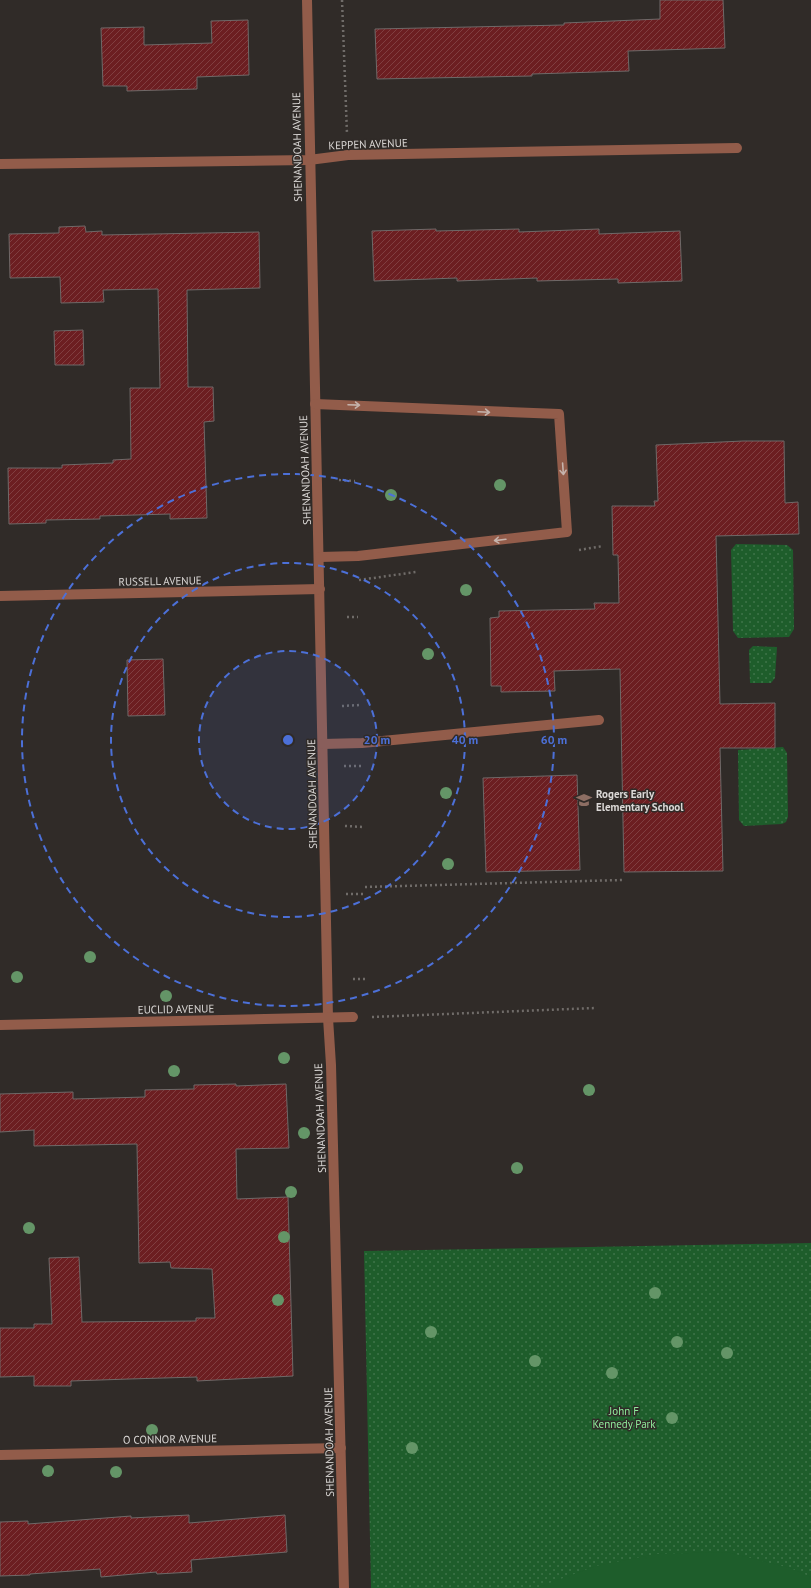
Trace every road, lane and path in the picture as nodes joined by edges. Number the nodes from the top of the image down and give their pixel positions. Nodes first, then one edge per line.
1 (307, 0) edge
2 (342, 0) edge
3 (347, 134) dead end
4 (737, 148) dead end
5 (309, 160) junction
6 (0, 164) edge
7 (315, 404) junction
8 (339, 480) dead end
9 (356, 481) dead end
10 (320, 557) junction
11 (320, 589) junction
12 (0, 596) edge
13 (347, 617) dead end
14 (358, 617) dead end
15 (360, 705) dead end
16 (347, 706) dead end
17 (599, 720) dead end
18 (323, 744) junction
19 (348, 766) dead end
20 (362, 766) dead end
21 (349, 826) dead end
22 (364, 827) dead end
23 (622, 880) dead end
24 (365, 887) dead end
25 (351, 894) dead end
26 (365, 894) dead end
27 (354, 979) dead end
28 (367, 979) dead end
29 (595, 1008) dead end
30 (368, 1017) dead end
31 (328, 1018) junction
32 (353, 1018) dead end
33 (0, 1025) edge
34 (341, 1448) junction
35 (0, 1455) edge
36 (344, 1588) edge

1 - 5 street, SHENANDOAH AVENUE
2 - 3 path
4 - 5 street, KEPPEN AVENUE
5 - 6 street, KEPPEN AVENUE
5 - 7 street, SHENANDOAH AVENUE
7 - 10 street, SHENANDOAH AVENUE
7 -> 10 street
8 - 9 path
10 - 11 street, SHENANDOAH AVENUE
11 - 12 street, RUSSELL AVENUE
11 - 18 street, SHENANDOAH AVENUE
13 - 14 path
15 - 16 path
17 - 18 street
18 - 31 street, SHENANDOAH AVENUE
19 - 20 path
21 - 22 path
23 - 24 path
25 - 26 path
27 - 28 path
29 - 30 path
31 - 32 street, EUCLID AVENUE
31 - 33 street, EUCLID AVENUE
31 - 34 street, SHENANDOAH AVENUE
34 - 35 street, O CONNOR AVENUE
34 - 36 street, SHENANDOAH AVENUE

